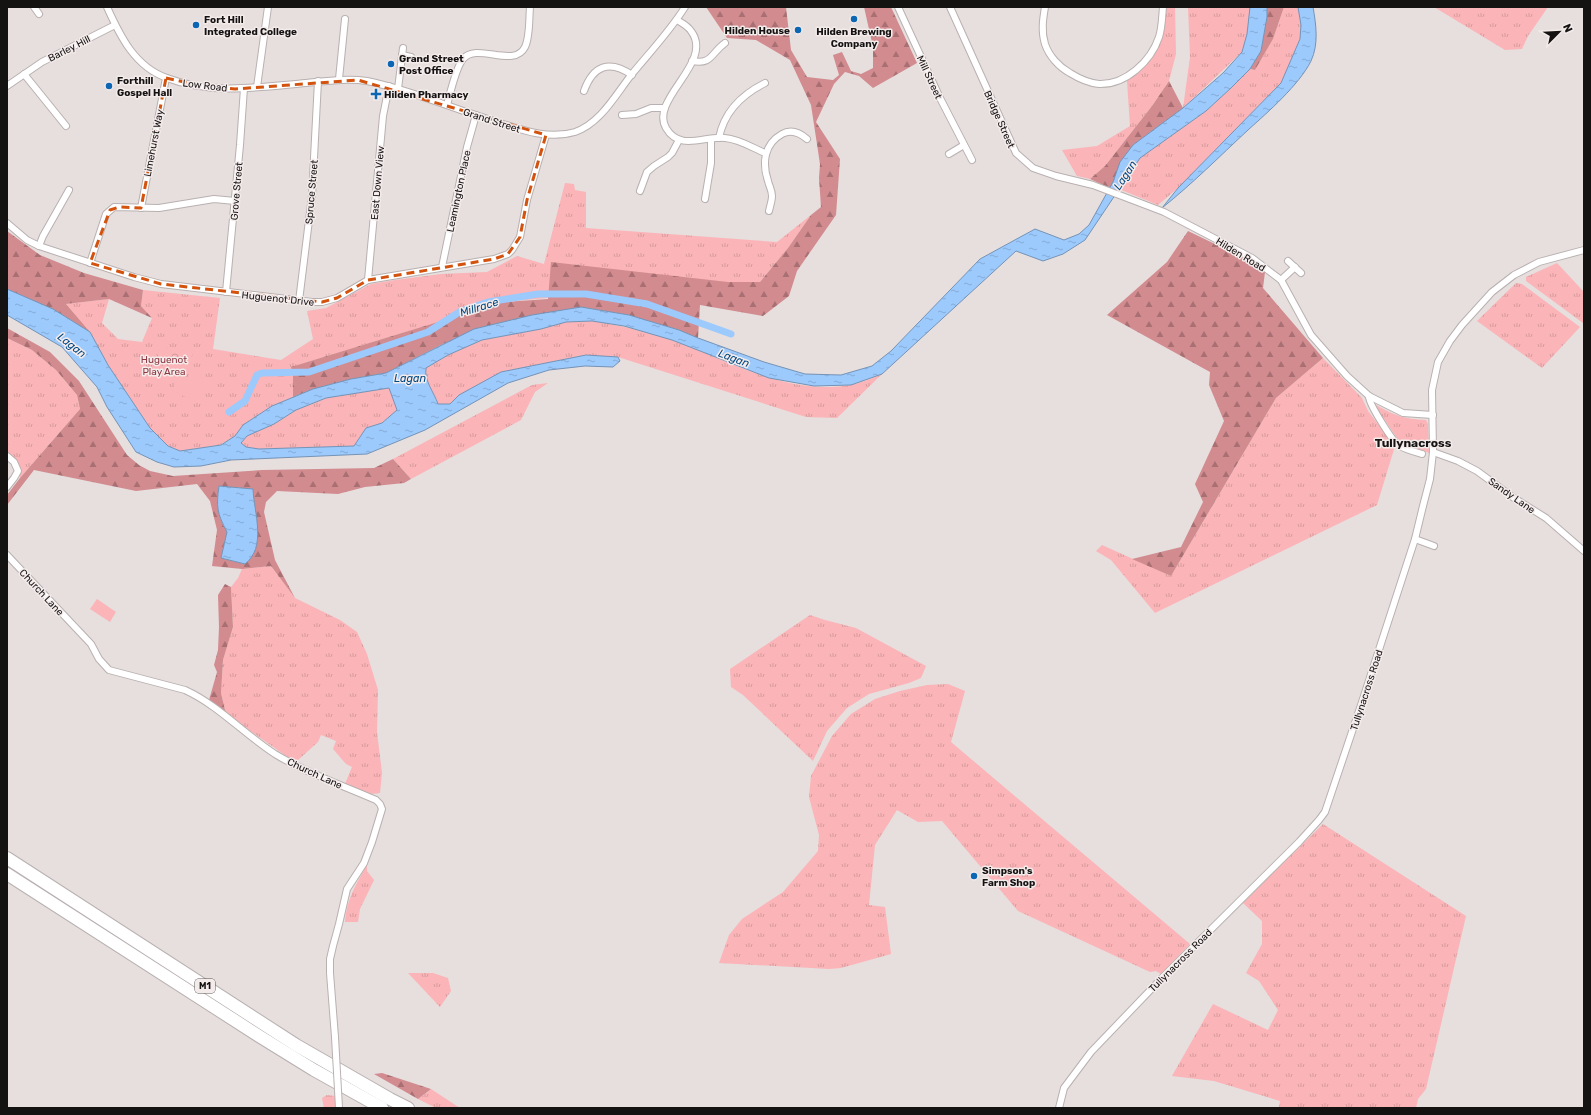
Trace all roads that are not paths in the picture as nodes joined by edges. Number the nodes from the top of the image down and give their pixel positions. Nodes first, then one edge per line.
1 (34, 7) edge
2 (107, 7) edge
3 (268, 7) edge
4 (530, 7) edge
5 (685, 7) edge
6 (898, 7) edge
7 (950, 7) edge
8 (1045, 7) edge
9 (1163, 7) edge
10 (39, 14) dead end
11 (345, 19) dead end
12 (677, 20) junction
13 (115, 26) junction
14 (725, 43) dead end
15 (403, 48) dead end
16 (402, 55) junction
17 (411, 57) dead end
18 (692, 61) junction
19 (24, 74) junction
20 (632, 75) junction
21 (166, 78) junction
22 (339, 79) junction
23 (318, 81) junction
24 (765, 83) dead end
25 (7, 86) edge
26 (389, 86) junction
27 (257, 87) junction
28 (244, 88) junction
29 (398, 89) junction
30 (584, 91) dead end
31 (447, 105) junction
32 (664, 108) junction
33 (476, 115) junction
34 (622, 115) dead end
35 (66, 126) dead end
36 (546, 135) junction
37 (719, 138) junction
38 (711, 139) junction
39 (807, 139) dead end
40 (679, 140) junction
41 (964, 146) junction
42 (766, 153) junction
43 (949, 154) dead end
44 (972, 160) dead end
45 (69, 190) dead end
46 (640, 191) dead end
47 (705, 199) dead end
48 (1130, 199) joint
49 (235, 201) junction
50 (141, 208) junction
51 (769, 211) dead end
52 (7, 223) edge
53 (39, 246) junction
54 (1584, 250) edge
55 (1288, 261) dead end
56 (90, 263) junction
57 (1295, 267) junction
58 (442, 268) junction
59 (1301, 273) dead end
60 (368, 280) junction
61 (1281, 280) junction
62 (226, 292) junction
63 (299, 301) junction
64 (1369, 396) junction
65 (1433, 415) junction
66 (1433, 452) junction
67 (1422, 454) dead end
68 (7, 456) edge
69 (7, 487) edge
70 (1414, 539) junction
71 (1434, 546) dead end
72 (1584, 551) edge
73 (7, 555) edge
74 (7, 858) edge
75 (7, 874) edge
76 (339, 1108) edge
77 (382, 1108) edge
78 (408, 1108) edge
79 (1059, 1108) edge

1 - 10 street
2 - 13 street, Low Road
3 - 27 street
4 - 31 street
5 - 12 street, Grand Street
6 - 41 street, Mill Street
7 - 48 street, Bridge Street
8 - 9 street
11 - 22 street
12 - 18 street
12 - 20 street, Grand Street
13 - 19 street, Barley Hill
13 - 21 street, Low Road
14 - 18 street
15 - 16 street
16 - 17 street
16 - 29 street
18 - 32 street
19 - 25 street, Barley Hill
19 - 35 street
20 - 30 street
20 - 36 street, Grand Street
21 - 28 street, Low Road
21 - 50 street, Limehurst Way
22 - 23 street, Grand Street
22 - 26 street, Grand Street
23 - 27 street, Grand Street
23 - 63 street, Spruce Street
24 - 37 street
26 - 29 street, Grand Street
26 - 60 street, East Down View
27 - 28 street, Grand Street
28 - 49 street, Grove Street
29 - 31 street, Grand Street
31 - 33 street, Grand Street
32 - 34 street
32 - 40 street
33 - 36 street, Grand Street
33 - 58 street, Leamington Place
36 - 58 street, Huguenot Drive
37 - 38 street
37 - 42 street
38 - 40 street
38 - 47 street
39 - 42 street
40 - 46 street
41 - 43 street
41 - 44 street, Mill Street
42 - 51 street
45 - 53 street
48 - 61 street, Hilden Road
49 - 50 street
49 - 62 street, Grove Street
50 - 56 street
52 - 53 street
53 - 56 street, Huguenot Drive
54 - 65 street, Tullynacross Road
55 - 57 street
56 - 62 street, Huguenot Drive
57 - 59 street
57 - 61 street
58 - 60 street, Huguenot Drive
60 - 63 street, Huguenot Drive
61 - 64 street, Hilden Road
62 - 63 street, Huguenot Drive
64 - 65 street, Hilden Road
64 - 67 street, Hilden Road
65 - 66 street, Tullynacross Road
66 - 70 street, Tullynacross Road
66 - 72 street, Sandy Lane
68 - 69 street
70 - 71 street
70 - 79 street, Tullynacross Road
73 - 76 street, Church Lane, bridge
74 - 78 highway, M1
75 - 77 highway, M1

